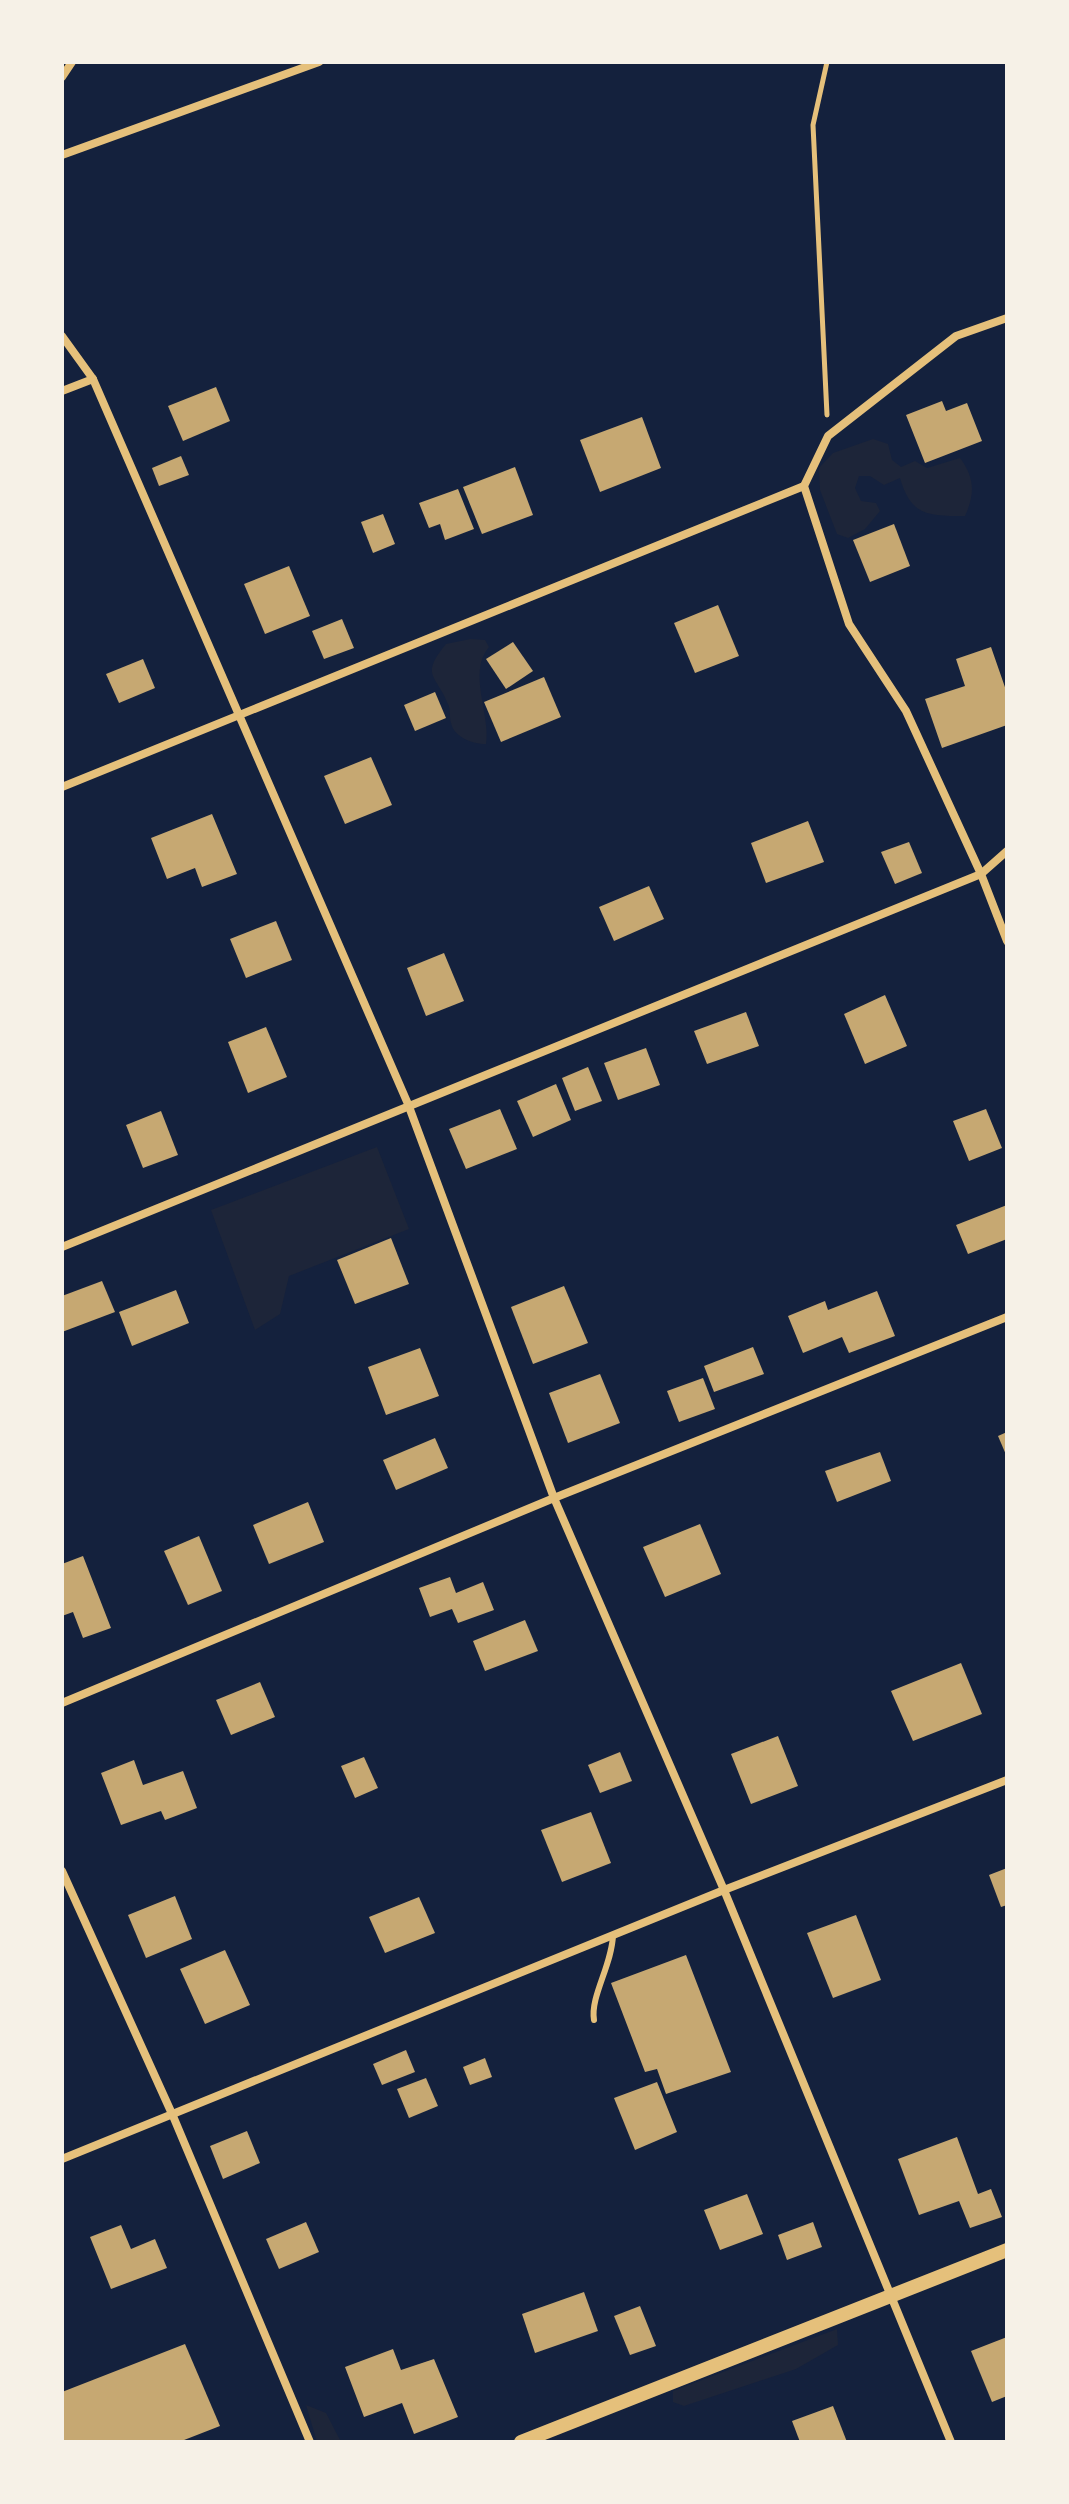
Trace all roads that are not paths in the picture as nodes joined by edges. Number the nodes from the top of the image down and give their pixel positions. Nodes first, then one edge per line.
1 (72, 62) edge
2 (319, 62) edge
3 (62, 77) edge
4 (62, 155) edge
5 (1007, 318) edge
6 (62, 336) edge
7 (93, 379) junction
8 (62, 391) edge
9 (804, 486) junction
10 (238, 717) junction
11 (62, 787) edge
12 (1007, 851) edge
13 (981, 874) junction
14 (1007, 941) edge
15 (408, 1104) junction
16 (62, 1247) edge
17 (1007, 1317) edge
18 (554, 1498) junction
19 (62, 1703) edge
20 (1007, 1780) edge
21 (62, 1871) edge
22 (724, 1890) junction
23 (613, 1935) junction
24 (594, 2020) dead end
25 (173, 2116) junction
26 (62, 2159) edge
27 (1007, 2250) edge
28 (892, 2296) junction
29 (310, 2442) edge
30 (521, 2442) edge
31 (951, 2442) edge

1 - 3 street
2 - 4 street
5 - 9 street
6 - 7 street
7 - 8 street
7 - 10 street
9 - 10 street
9 - 13 street
10 - 11 street
10 - 15 street
12 - 13 street
13 - 14 street
13 - 15 street
15 - 16 street
15 - 18 street
17 - 18 street
18 - 19 street
18 - 22 street
20 - 22 street
21 - 25 street
22 - 23 street
22 - 28 street
23 - 24 lane
23 - 25 street
25 - 26 street
25 - 29 street
27 - 28 street
28 - 30 street
28 - 31 street

